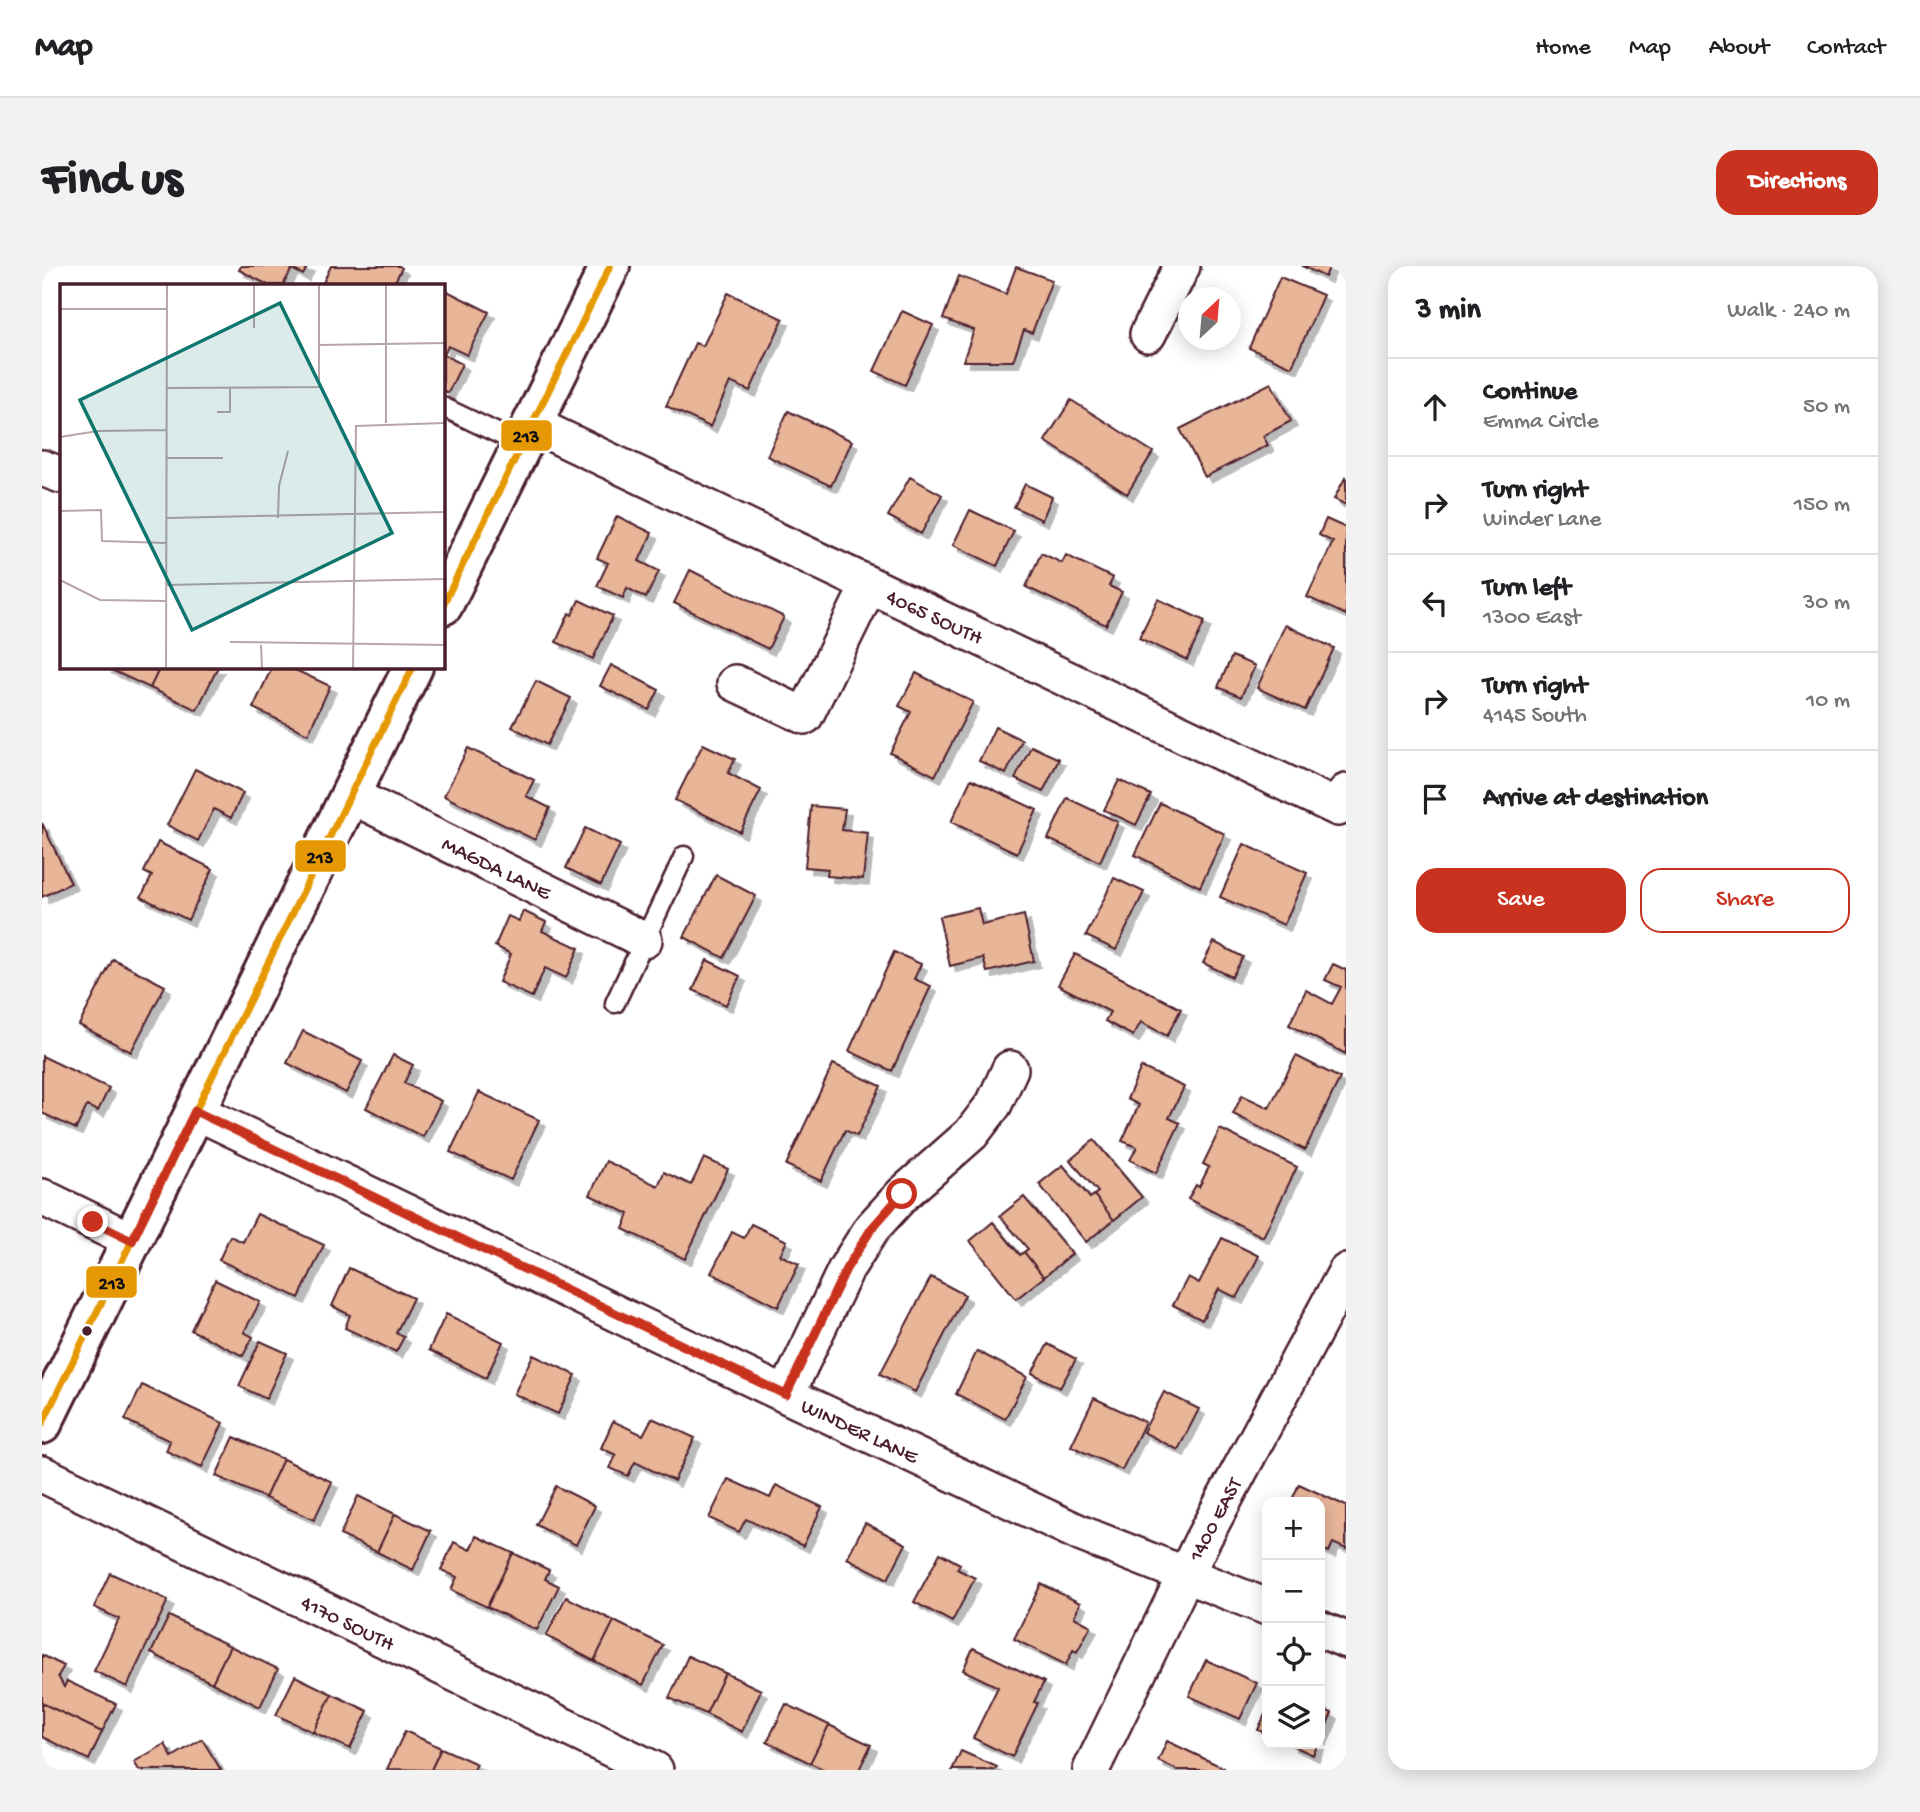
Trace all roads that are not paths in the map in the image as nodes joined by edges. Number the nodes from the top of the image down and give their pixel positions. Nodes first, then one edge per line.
1 (610, 266) edge
2 (1182, 266) edge
3 (1148, 334) dead end
4 (444, 407) edge
5 (527, 435) junction
6 (42, 468) edge
7 (60, 475) edge
8 (869, 585) junction
9 (444, 603) edge
10 (413, 668) edge
11 (735, 683) dead end
12 (350, 795) junction
13 (1342, 800) edge
14 (684, 856) dead end
15 (644, 940) junction
16 (615, 1003) dead end
17 (1010, 1069) dead end
18 (195, 1111) junction
19 (42, 1197) edge
20 (132, 1241) junction
21 (1346, 1272) edge
22 (786, 1395) junction
23 (42, 1424) edge
24 (42, 1474) edge
25 (1185, 1574) junction
26 (1262, 1604) edge
27 (1325, 1631) edge
28 (1346, 1640) edge
29 (655, 1770) edge
30 (1091, 1770) edge

1 - 5 main road
2 - 3 street
4 - 5 lane
5 - 8 street, 4065 SOUTH
5 - 9 main road
6 - 7 street
8 - 11 street
8 - 13 street, 4065 SOUTH
10 - 12 main road
12 - 15 street, MAGDA LANE
12 - 18 main road
14 - 15 lane
15 - 16 lane
17 - 22 street
18 - 20 main road
18 - 22 street, WINDER LANE
19 - 20 street
20 - 23 main road
21 - 25 street, 1400 EAST
22 - 25 street, WINDER LANE
24 - 29 street, 4170 SOUTH
25 - 26 street, WINDER LANE
25 - 30 street, 1400 EAST
27 - 28 street

